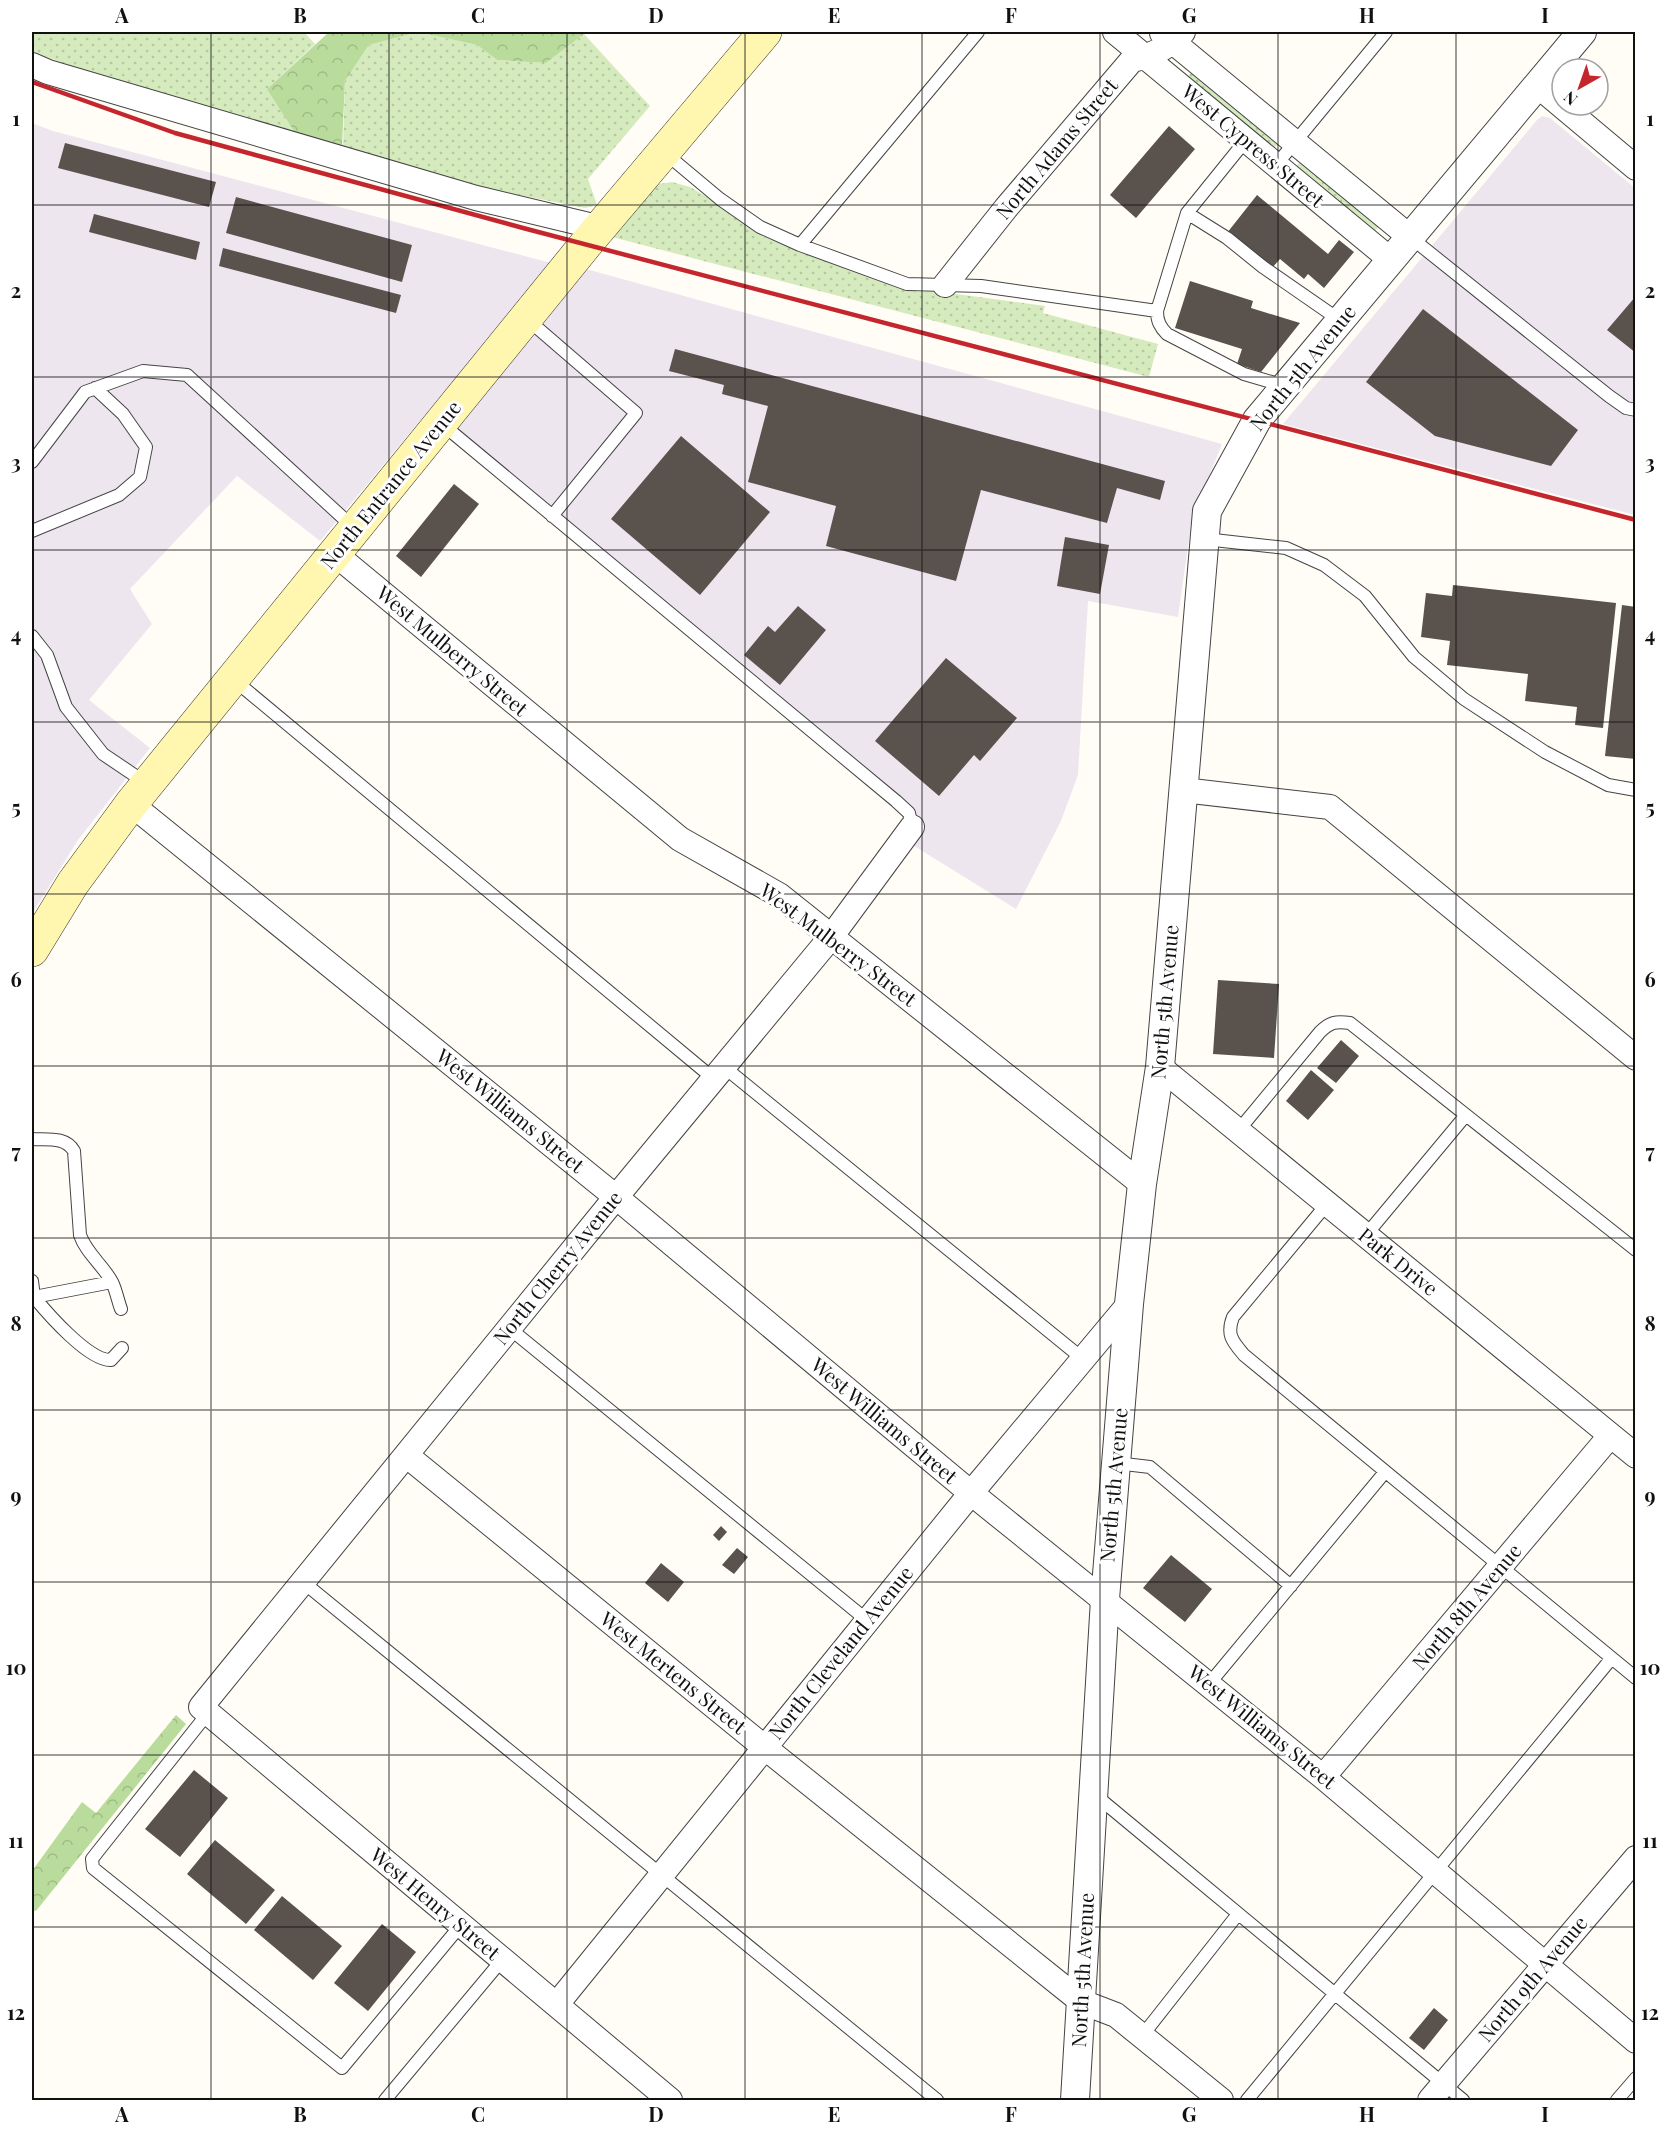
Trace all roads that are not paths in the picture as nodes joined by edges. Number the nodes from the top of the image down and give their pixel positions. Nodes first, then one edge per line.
1 (765, 32) edge
2 (978, 32) edge
3 (1115, 32) edge
4 (1386, 32) edge
5 (1582, 32) edge
6 (1172, 35) edge
7 (1146, 57) junction
8 (32, 65) edge
9 (1537, 85) junction
10 (1246, 140) junction
11 (1295, 142) junction
12 (664, 152) junction
13 (1276, 165) junction
14 (1635, 168) edge
15 (1187, 213) junction
16 (601, 228) junction
17 (1410, 237) junction
18 (800, 245) junction
19 (1391, 260) junction
20 (945, 285) junction
21 (1157, 311) junction
22 (526, 319) junction
23 (1341, 321) junction
24 (1286, 387) junction
25 (95, 388) junction
26 (1635, 410) edge
27 (441, 424) junction
28 (32, 462) edge
29 (552, 516) junction
30 (356, 529) junction
31 (32, 531) edge
32 (1205, 539) junction
33 (334, 554) junction
34 (32, 636) edge
35 (233, 679) junction
36 (1183, 790) junction
37 (1635, 790) edge
38 (139, 794) junction
39 (912, 827) joint
40 (831, 937) junction
41 (32, 950) edge
42 (1635, 1058) edge
43 (1160, 1067) junction
44 (719, 1073) junction
45 (1466, 1115) junction
46 (1238, 1131) junction
47 (32, 1139) edge
48 (1142, 1184) junction
49 (616, 1197) junction
50 (1327, 1204) junction
51 (1366, 1235) junction
52 (1635, 1250) edge
53 (32, 1281) edge
54 (112, 1282) junction
55 (33, 1298) edge
56 (1129, 1304) junction
57 (121, 1309) dead end
58 (509, 1328) junction
59 (122, 1348) dead end
60 (1083, 1359) junction
61 (1610, 1436) junction
62 (406, 1455) junction
63 (1635, 1456) edge
64 (1116, 1463) junction
65 (1386, 1472) junction
66 (971, 1493) junction
67 (1500, 1567) junction
68 (303, 1582) junction
69 (1291, 1586) junction
70 (1105, 1599) junction
71 (868, 1621) junction
72 (1611, 1659) junction
73 (1635, 1678) edge
74 (1209, 1684) junction
75 (205, 1710) junction
76 (764, 1747) junction
77 (1323, 1777) junction
78 (1094, 1793) junction
79 (1635, 1858) edge
80 (1435, 1872) junction
81 (662, 1874) junction
82 (1238, 1914) junction
83 (461, 1925) junction
84 (502, 1960) junction
85 (1545, 1965) junction
86 (1335, 1994) junction
87 (1082, 2002) junction
88 (556, 2004) junction
89 (1142, 2036) junction
90 (1635, 2041) edge
91 (1635, 2078) edge
92 (1437, 2092) edge
93 (385, 2100) edge
94 (670, 2100) edge
95 (937, 2100) edge
96 (1075, 2100) edge
97 (1221, 2100) edge
98 (1247, 2100) edge
99 (1463, 2100) edge
100 (1617, 2100) edge

1 - 12 main road, North Entrance Avenue
2 - 18 lane
3 - 7 street, West Cypress Street
4 - 11 lane
5 - 9 street, North 5th Avenue
6 - 7 street, North Adams Street
6 - 11 street, West Cypress Street
7 - 10 street, West Cypress Street
7 - 20 street, North Adams Street
8 - 16 street
9 - 14 street
9 - 17 street, North 5th Avenue
10 - 13 street, West Cypress Street
10 - 15 lane
11 - 13 lane
11 - 17 street, West Cypress Street
12 - 16 main road, North Entrance Avenue
12 - 18 lane
13 - 19 street, West Cypress Street
15 - 21 lane
15 - 23 lane
16 - 22 main road, North Entrance Avenue
17 - 19 street, North 5th Avenue
17 - 26 lane
18 - 20 lane
19 - 23 street, North 5th Avenue
20 - 21 lane
21 - 24 lane
22 - 27 main road, North Entrance Avenue
22 - 29 lane
23 - 24 street, North 5th Avenue
24 - 32 street, North 5th Avenue
25 - 28 lane
25 - 30 lane
25 - 31 lane
27 - 29 lane
27 - 30 main road, North Entrance Avenue
29 - 39 lane
30 - 33 main road, North Entrance Avenue
32 - 36 street, North 5th Avenue
32 - 37 lane
33 - 35 main road, North Entrance Avenue
33 - 40 street, West Mulberry Street
34 - 38 lane
35 - 38 main road, North Entrance Avenue
35 - 44 lane
36 - 42 street
36 - 43 street, North 5th Avenue
38 - 41 main road, North Entrance Avenue
38 - 49 street, West Williams Street
39 - 40 street, North Cherry Avenue
40 - 44 street, North Cherry Avenue
40 - 48 street, West Mulberry Street
43 - 46 street, Park Drive
43 - 48 street, North 5th Avenue
44 - 49 street, North Cherry Avenue
44 - 60 lane
45 - 46 lane
45 - 51 lane
45 - 52 lane
46 - 50 street, Park Drive
47 - 54 lane
48 - 56 street, North 5th Avenue
49 - 58 street, North Cherry Avenue
49 - 66 street, West Williams Street
50 - 51 street, Park Drive
50 - 65 lane
51 - 61 street, Park Drive
53 - 55 lane
54 - 55 lane
54 - 57 lane
55 - 59 lane
56 - 60 street, North Cleveland Avenue
56 - 64 street, North 5th Avenue
58 - 62 street, North Cherry Avenue
58 - 71 lane
60 - 66 street, North Cleveland Avenue
61 - 63 street, Park Drive
61 - 67 street, North 8th Avenue
62 - 68 street, North Cherry Avenue
62 - 76 street, West Mertens Street
64 - 69 lane
64 - 70 street, North 5th Avenue
65 - 67 lane
65 - 69 lane
66 - 70 street, West Williams Street
66 - 71 street, North Cleveland Avenue
67 - 72 lane
67 - 77 street, North 8th Avenue
68 - 75 street, North Cherry Avenue
68 - 81 lane
69 - 74 lane
70 - 74 street, West Williams Street
70 - 78 street, North 5th Avenue
71 - 76 street, North Cleveland Avenue
72 - 73 lane
72 - 80 lane
74 - 77 street, West Williams Street
75 - 83 street, West Henry Street
75 - 83 lane
76 - 81 street, North Cleveland Avenue
76 - 87 street, West Mertens Street
77 - 80 street, West Williams Street
78 - 82 lane
78 - 87 street, North 5th Avenue
79 - 85 street, North 9th Avenue
80 - 85 street, West Williams Street
80 - 86 lane
81 - 88 street, North Cleveland Avenue
81 - 95 lane
82 - 86 lane
82 - 89 lane
83 - 84 street, West Henry Street
84 - 88 street, West Henry Street
84 - 93 lane
85 - 90 street, West Williams Street
85 - 92 street, North 9th Avenue
86 - 92 lane
86 - 98 lane
87 - 89 street, West Mertens Street
87 - 96 street, North 5th Avenue
88 - 94 street, West Henry Street
89 - 97 street, West Mertens Street
91 - 100 lane
92 - 99 lane

